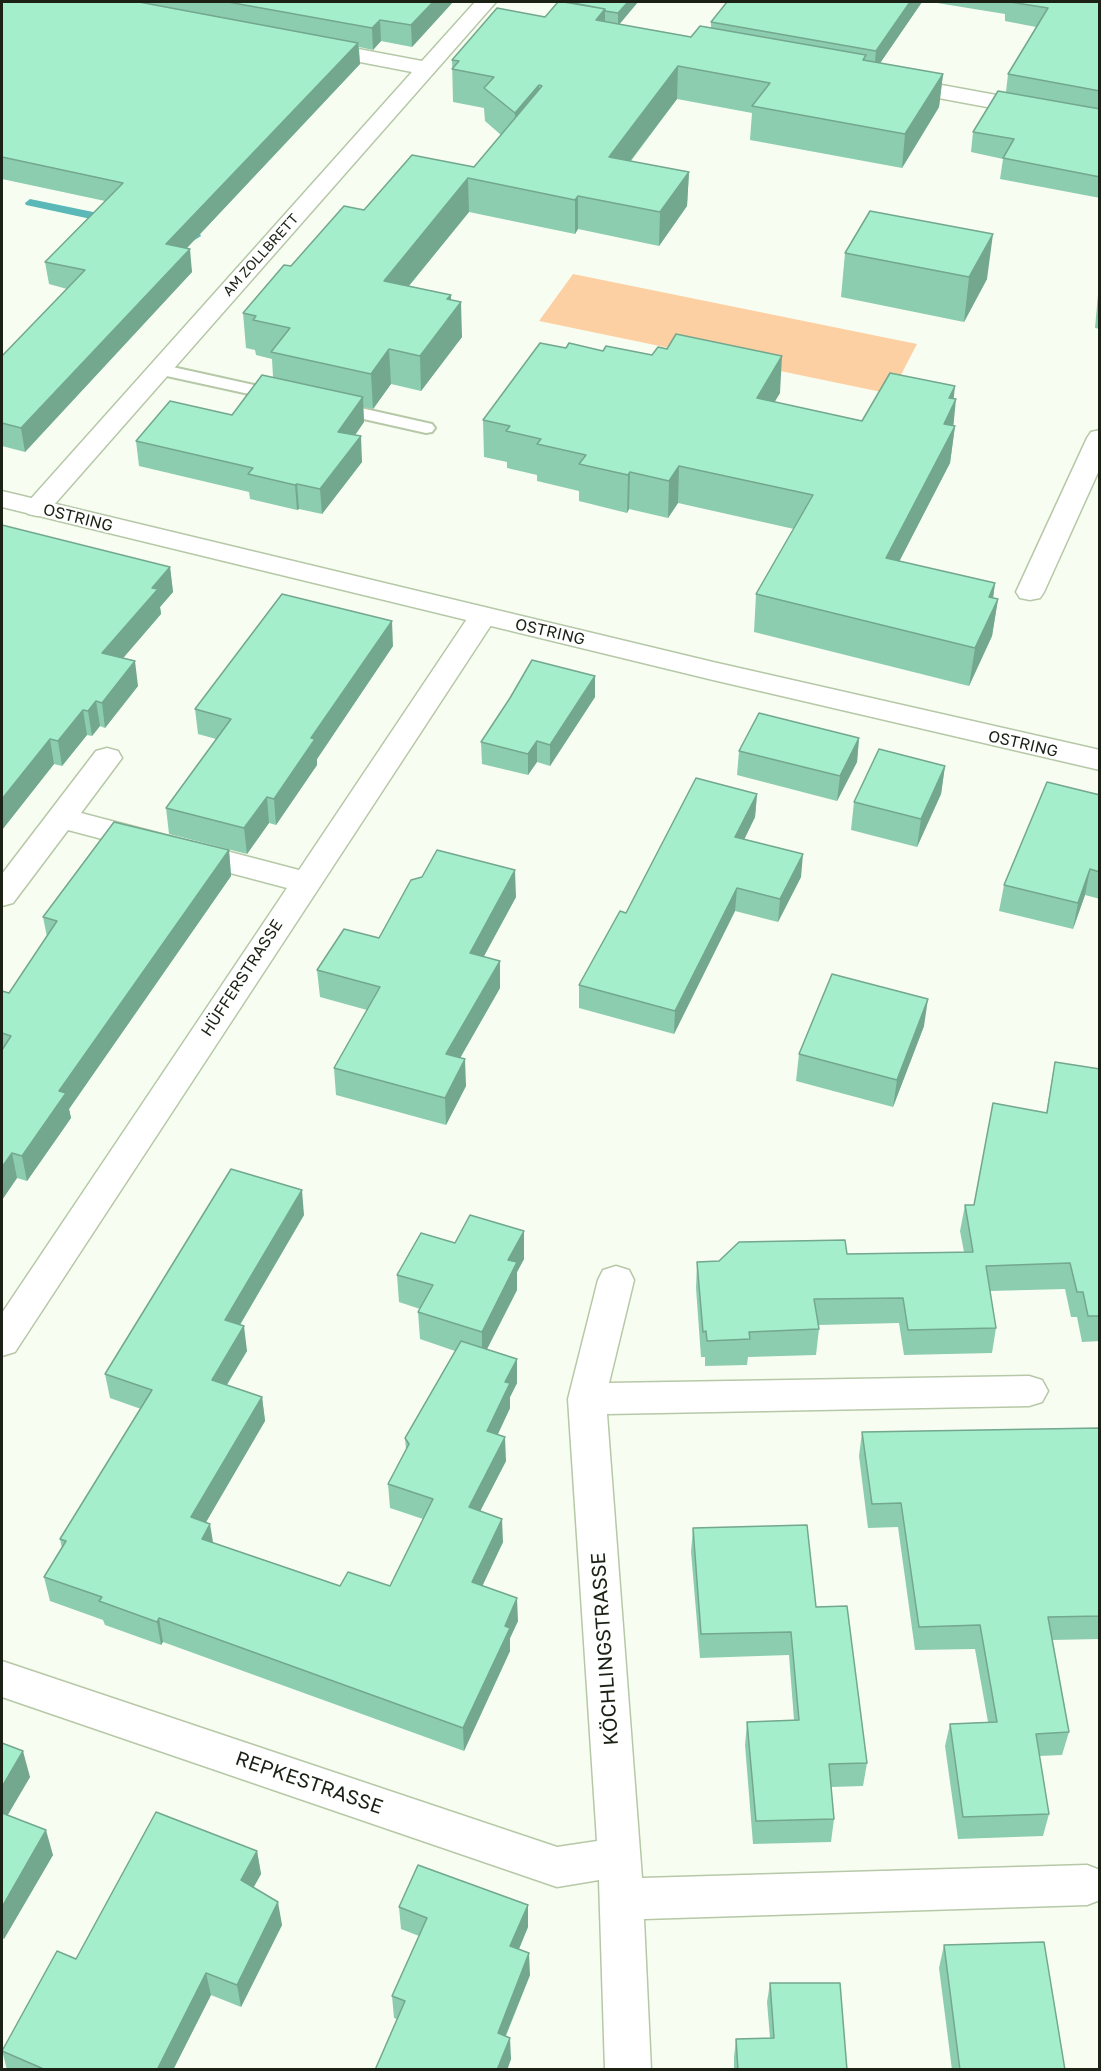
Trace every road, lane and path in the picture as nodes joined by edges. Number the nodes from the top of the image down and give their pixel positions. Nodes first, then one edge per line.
1 (489, 8) edge
2 (298, 43) edge
3 (427, 68) junction
4 (878, 81) edge
5 (1100, 121) edge
6 (159, 369) junction
7 (298, 400) edge
8 (322, 405) edge
9 (426, 428) dead end
10 (1100, 438) edge
11 (2, 499) edge
12 (37, 508) junction
13 (1030, 592) dead end
14 (483, 616) junction
15 (107, 758) dead end
16 (1100, 760) edge
17 (61, 818) junction
18 (306, 882) junction
19 (2, 895) edge
20 (616, 1280) dead end
21 (2, 1342) edge
22 (1029, 1391) dead end
23 (587, 1399) junction
24 (2, 1678) edge
25 (619, 1857) junction
26 (1087, 1885) dead end
27 (622, 1899) junction
28 (628, 2070) edge

1 - 3 street, AM ZOLLBRETT
2 - 3 street
3 - 6 street, AM ZOLLBRETT
4 - 5 street
6 - 7 lane
6 - 12 street, AM ZOLLBRETT
8 - 9 lane
10 - 13 street
11 - 12 street, OSTRING
12 - 14 street, OSTRING
14 - 16 street, OSTRING
14 - 18 street, HÜFFERSTRASSE
15 - 17 street
17 - 18 street
17 - 19 street
18 - 21 street, HÜFFERSTRASSE
20 - 23 street, KÖCHLINGSTRASSE
22 - 23 street
23 - 25 street, KÖCHLINGSTRASSE
24 - 25 street, REPKESTRASSE
25 - 27 street, KÖCHLINGSTRASSE
26 - 27 street
27 - 28 street, KÖCHLINGSTRASSE

